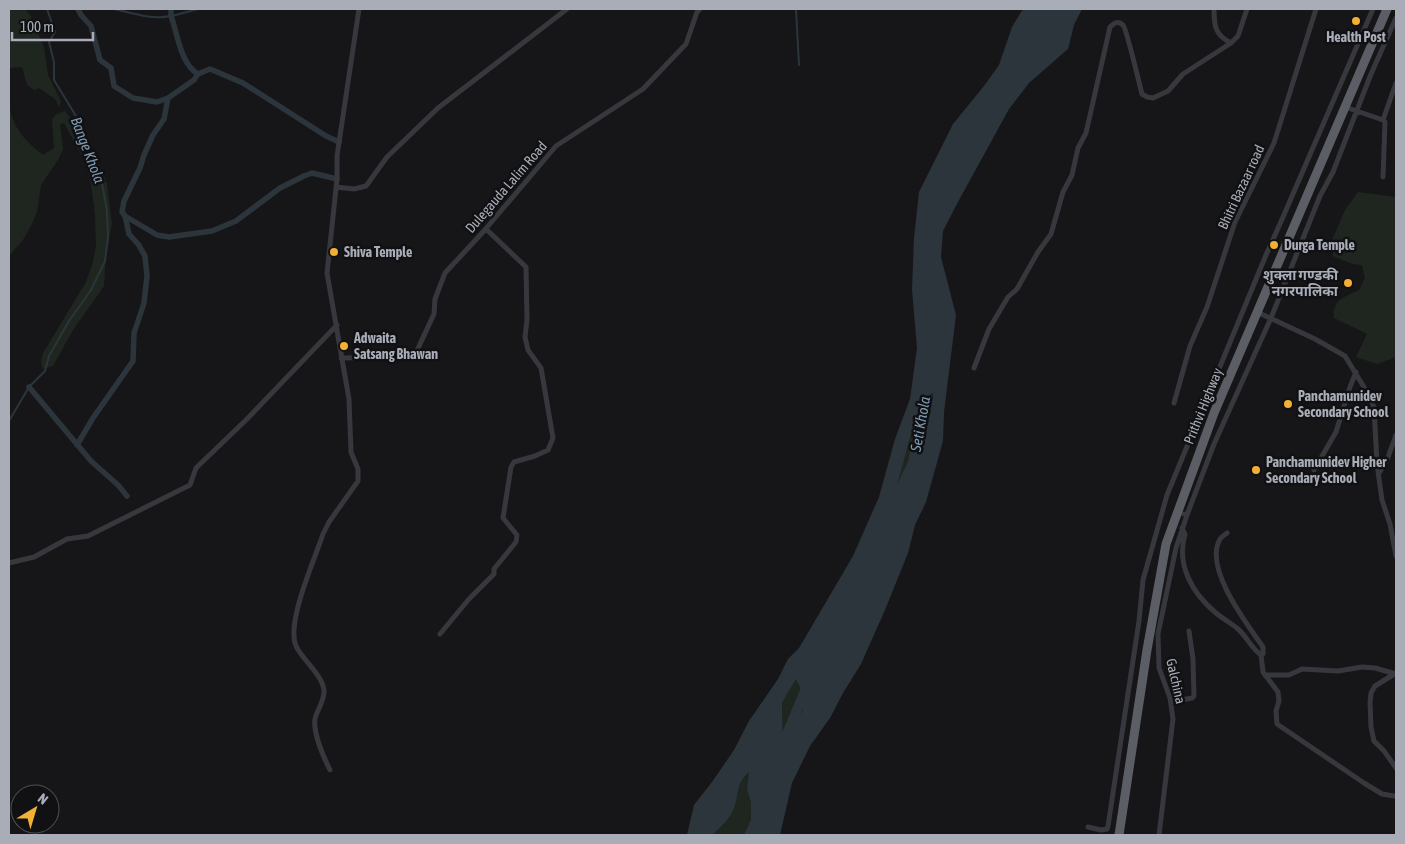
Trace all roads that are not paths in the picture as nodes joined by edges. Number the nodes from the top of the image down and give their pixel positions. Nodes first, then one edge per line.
1 (359, 9) edge
2 (567, 9) edge
3 (700, 9) edge
4 (1214, 9) edge
5 (1247, 9) edge
6 (1316, 9) edge
7 (1373, 9) edge
8 (1387, 9) edge
9 (1396, 18) edge
10 (1231, 43) junction
11 (1396, 83) edge
12 (1345, 107) junction
13 (1356, 112) junction
14 (1383, 120) junction
15 (1383, 177) dead end
16 (336, 186) junction
17 (486, 229) junction
18 (1257, 312) junction
19 (1271, 318) junction
20 (337, 325) junction
21 (341, 358) junction
22 (974, 368) dead end
23 (1356, 372) junction
24 (1174, 403) dead end
25 (1193, 431) junction
26 (1396, 435) edge
27 (1205, 437) junction
28 (1314, 470) dead end
29 (1378, 473) junction
30 (1176, 512) junction
31 (1186, 515) junction
32 (1182, 528) junction
33 (1227, 533) dead end
34 (1396, 556) edge
35 (9, 563) edge
36 (1189, 631) dead end
37 (440, 634) dead end
38 (1261, 655) junction
39 (1396, 673) edge
40 (1265, 675) junction
41 (1171, 702) junction
42 (1396, 768) edge
43 (330, 770) dead end
44 (1395, 794) edge
45 (1088, 827) dead end
46 (1119, 835) edge
47 (1159, 835) edge

1 - 16 street
2 - 16 street
3 - 17 street, Dulegauda Lalim Road
4 - 10 street
5 - 10 street
6 - 24 street, Bhitri Bazaar road
7 - 25 street
8 - 12 highway, Prithvi Highway
9 - 13 street, Galchina
10 - 22 street
11 - 14 street
12 - 13 street
12 - 18 highway, Prithvi Highway
13 - 14 street
13 - 19 street, Galchina
14 - 15 street
16 - 20 street
17 - 21 street, Dulegauda Lalim Road
17 - 37 street
18 - 19 street
18 - 27 highway, Prithvi Highway
19 - 23 street
19 - 31 street, Galchina
20 - 21 street
20 - 35 street
21 - 43 street
23 - 28 street
23 - 29 street
25 - 27 street
25 - 45 street
26 - 29 street
27 - 30 highway, Prithvi Highway
29 - 34 street
30 - 31 street
30 - 46 highway, Prithvi Highway
31 - 32 street, Galchina
32 - 38 street
32 - 41 street, Galchina
33 - 38 street
36 - 41 street
38 - 40 street
39 - 40 street
39 - 42 street
40 - 44 street
41 - 47 street, Galchina

